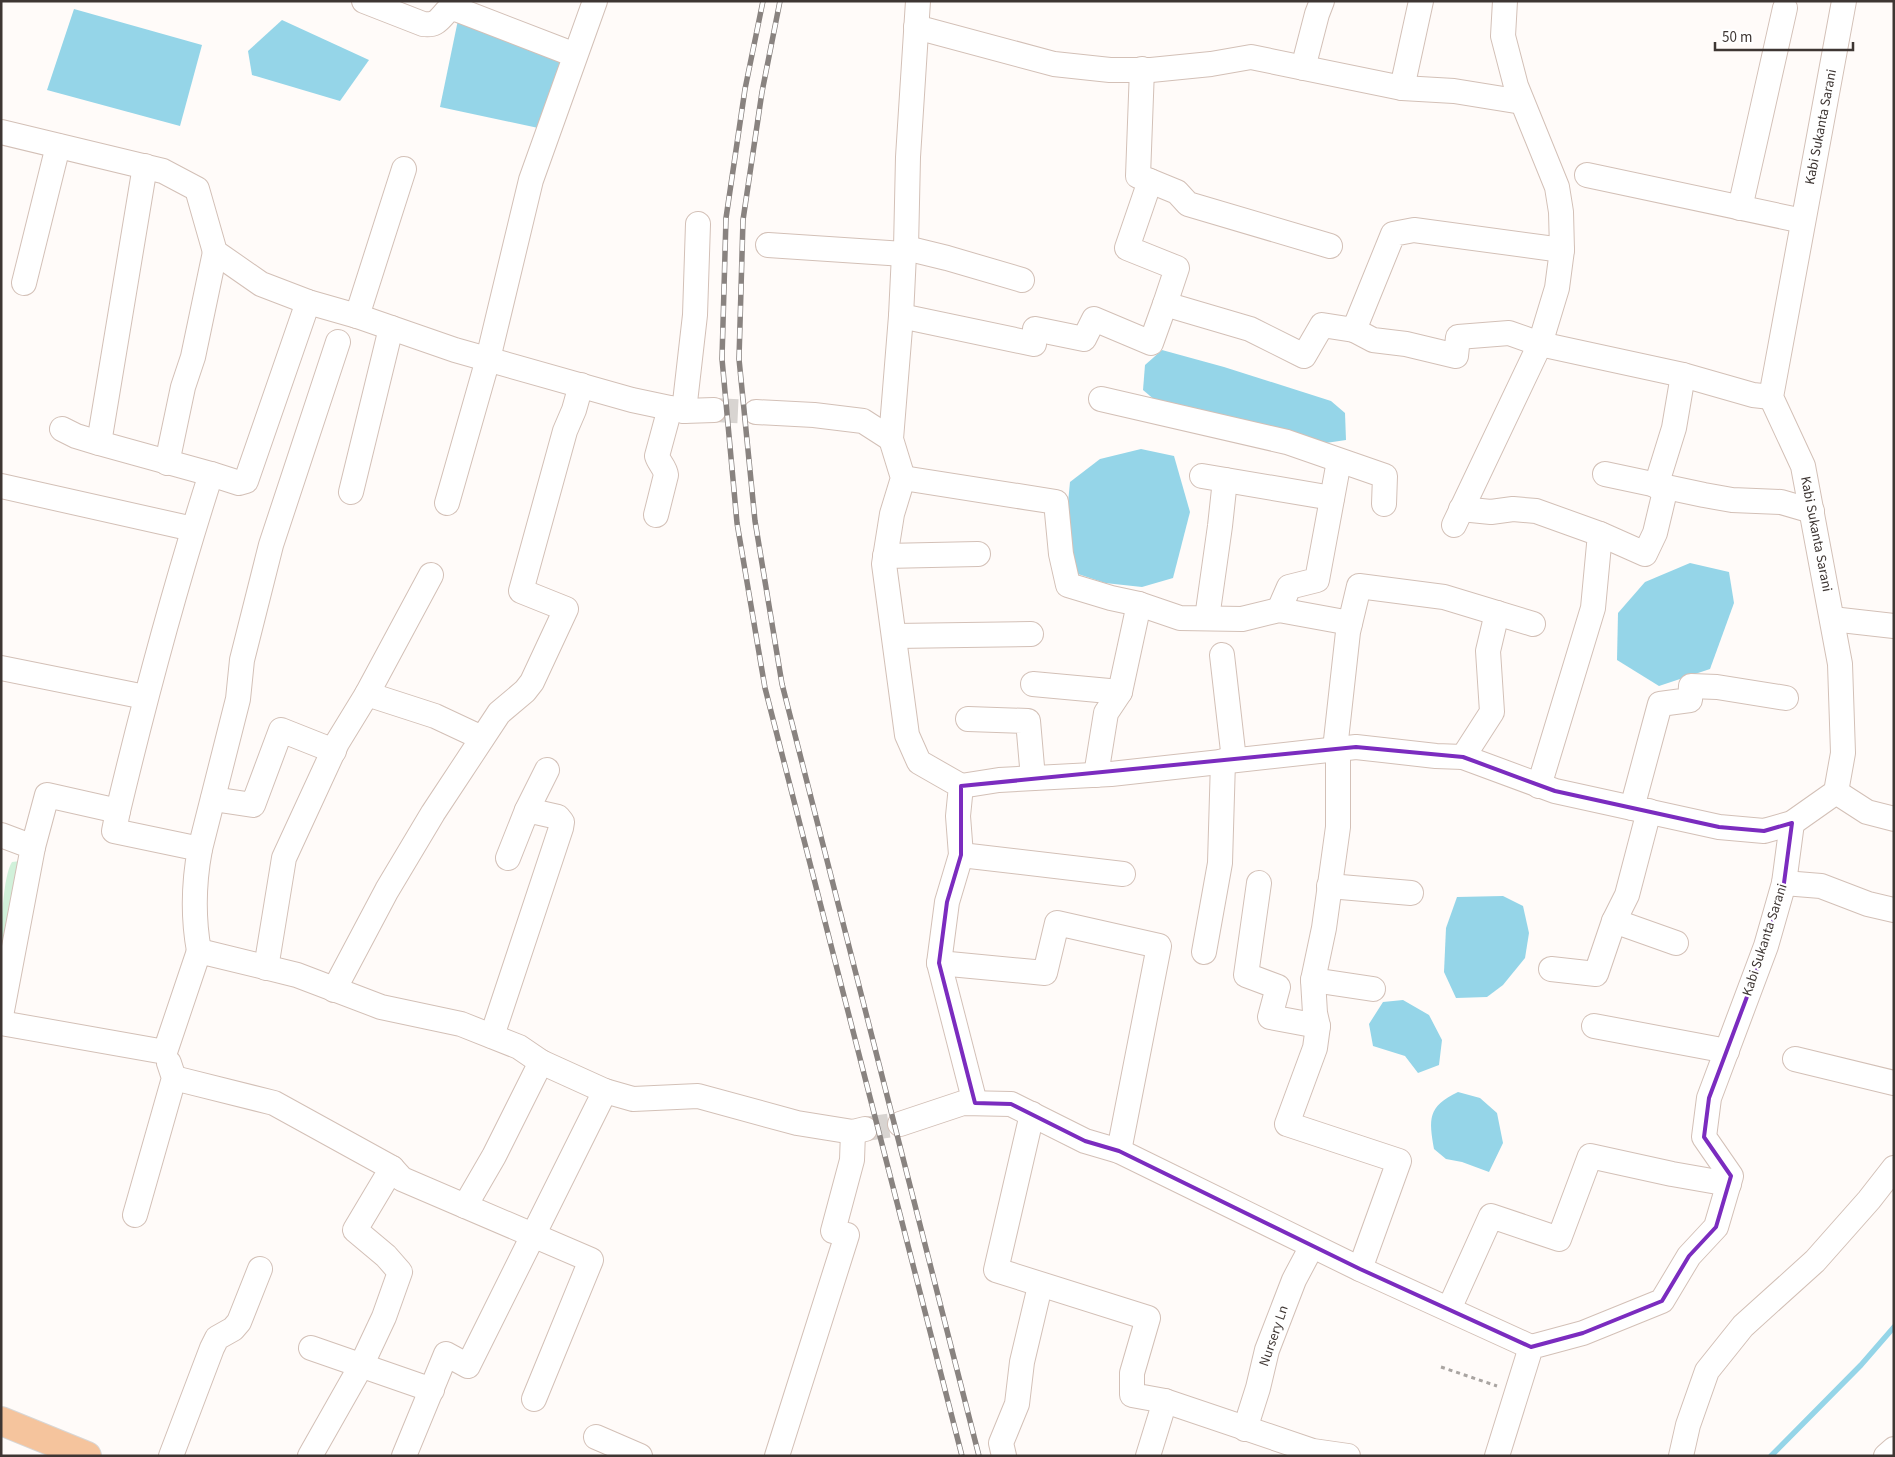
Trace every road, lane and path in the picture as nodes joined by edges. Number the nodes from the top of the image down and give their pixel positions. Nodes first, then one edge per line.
1 (364, 1) edge
2 (595, 1) edge
3 (918, 1) edge
4 (1322, 1) edge
5 (1421, 1) edge
6 (1505, 1) edge
7 (1844, 1) edge
8 (1785, 8) dead end
9 (916, 27) junction
10 (576, 55) junction
11 (1303, 68) junction
12 (1142, 70) junction
13 (1402, 88) junction
14 (1522, 102) junction
15 (1, 132) edge
16 (58, 146) junction
17 (144, 166) junction
18 (404, 170) dead end
19 (1587, 175) dead end
20 (1150, 181) junction
21 (1740, 208) junction
22 (1803, 222) junction
23 (698, 224) dead end
24 (768, 246) dead end
25 (1330, 246) dead end
26 (1562, 250) junction
27 (905, 251) junction
28 (215, 252) junction
29 (1022, 280) dead end
30 (24, 283) dead end
31 (308, 302) junction
32 (1165, 304) junction
33 (357, 316) junction
34 (901, 316) junction
35 (391, 328) junction
36 (1354, 330) junction
37 (338, 342) dead end
38 (1540, 344) junction
39 (488, 359) junction
40 (1682, 375) junction
41 (581, 385) junction
42 (1771, 397) junction
43 (1100, 399) dead end
44 (677, 410) junction
45 (714, 410) tunnel mouth
46 (756, 412) tunnel mouth
47 (62, 429) dead end
48 (891, 439) junction
49 (99, 443) junction
50 (1339, 461) junction
51 (167, 463) junction
52 (211, 474) junction
53 (1605, 474) dead end
54 (903, 478) junction
55 (1, 486) edge
56 (1661, 486) junction
57 (351, 492) dead end
58 (1332, 498) junction
59 (447, 503) dead end
60 (1384, 504) dead end
61 (1812, 511) junction
62 (656, 515) dead end
63 (194, 529) junction
64 (1600, 534) junction
65 (978, 554) dead end
66 (885, 556) junction
67 (431, 575) dead end
68 (1139, 604) junction
69 (1279, 610) junction
70 (1497, 613) junction
71 (1207, 618) junction
72 (1832, 619) junction
73 (1350, 622) junction
74 (1533, 624) dead end
75 (1894, 626) edge
76 (1031, 634) dead end
77 (895, 636) junction
78 (1222, 655) dead end
79 (1, 668) edge
80 (1033, 684) dead end
81 (1120, 692) junction
82 (367, 694) junction
83 (145, 697) junction
84 (1786, 698) dead end
85 (968, 719) dead end
86 (482, 738) junction
87 (1337, 749) junction
88 (334, 750) junction
89 (1463, 757) junction
90 (1229, 760) junction
91 (547, 770) dead end
92 (1096, 775) junction
93 (1032, 778) junction
94 (960, 786) junction
95 (1539, 786) junction
96 (1836, 792) junction
97 (213, 799) junction
98 (527, 810) junction
99 (1640, 810) junction
100 (118, 812) junction
101 (1894, 819) edge
102 (1792, 823) junction
103 (1, 835) edge
104 (33, 847) junction
105 (200, 849) junction
106 (961, 855) junction
107 (508, 858) dead end
108 (1124, 874) dead end
109 (1259, 883) dead end
110 (1784, 883) junction
111 (1329, 886) junction
112 (1411, 893) dead end
113 (1894, 910) edge
114 (1614, 921) junction
115 (1676, 943) dead end
116 (199, 951) junction
117 (1204, 952) dead end
118 (939, 963) junction
119 (266, 968) junction
120 (1551, 969) dead end
121 (1313, 980) junction
122 (1373, 989) dead end
123 (334, 990) junction
124 (1, 1016) edge
125 (1, 1023) edge
126 (1318, 1026) junction
127 (1594, 1026) dead end
128 (492, 1036) junction
129 (166, 1052) junction
130 (1727, 1052) junction
131 (1795, 1059) dead end
132 (541, 1062) junction
133 (174, 1078) junction
134 (1894, 1083) edge
135 (605, 1092) junction
136 (975, 1103) junction
137 (1032, 1114) junction
138 (900, 1124) tunnel mouth
139 (1119, 1151) junction
140 (392, 1168) junction
141 (1894, 1168) edge
142 (1729, 1184) junction
143 (465, 1206) junction
144 (135, 1215) dead end
145 (532, 1236) junction
146 (1312, 1246) junction
147 (260, 1269) dead end
148 (1360, 1269) junction
149 (1040, 1286) junction
150 (1449, 1309) junction
151 (1531, 1347) junction
152 (311, 1348) dead end
153 (361, 1366) junction
154 (1441, 1367) dead end
155 (432, 1390) junction
156 (1516, 1392) junction
157 (534, 1398) dead end
158 (1165, 1401) junction
159 (1, 1421) edge
160 (1245, 1429) junction
161 (596, 1438) dead end
162 (1894, 1449) edge
163 (74, 1453) edge
164 (171, 1456) edge
165 (310, 1456) edge
166 (404, 1456) edge
167 (640, 1456) edge
168 (777, 1456) edge
169 (1004, 1456) edge
170 (1148, 1456) edge
171 (1348, 1456) edge
172 (1497, 1456) edge
173 (1681, 1456) edge
174 (1886, 1456) edge

1 - 10 street
2 - 10 street
3 - 9 street
4 - 11 street
5 - 13 street
6 - 14 street
7 - 22 street, Kabi Sukanta Sarani
8 - 21 street
9 - 12 street
9 - 27 street
10 - 39 street
11 - 12 street
11 - 13 street
12 - 20 street
13 - 14 street
14 - 26 street
15 - 16 street
16 - 17 street
16 - 30 street
17 - 28 street
17 - 49 street
18 - 33 street
19 - 21 street
20 - 25 street
20 - 32 street
21 - 22 street
22 - 42 street, Kabi Sukanta Sarani
23 - 44 street
24 - 27 street
26 - 36 street
26 - 38 street
27 - 29 street
27 - 34 street
28 - 31 street
28 - 51 street
31 - 33 street
31 - 52 street
32 - 34 street
32 - 36 street
33 - 35 street
34 - 48 street
35 - 39 street
35 - 57 street
36 - 38 street
37 - 97 street
38 - 40 street
38 - 64 street
39 - 41 street
39 - 59 street
40 - 42 street
40 - 56 street
41 - 44 street
41 - 86 street
42 - 61 street, Kabi Sukanta Sarani
43 - 50 street
44 - 45 street
44 - 62 street
46 - 48 street
47 - 49 street
48 - 54 street
49 - 51 street
50 - 58 street
50 - 60 street
51 - 52 street
52 - 63 street
53 - 56 street
54 - 66 street
54 - 68 street
55 - 63 street
56 - 61 street
56 - 64 street
58 - 69 street
58 - 71 street
61 - 72 street, Kabi Sukanta Sarani
63 - 83 street
64 - 95 street
65 - 66 street
66 - 77 street
67 - 82 street
68 - 71 street
68 - 81 street
69 - 71 street
69 - 73 street
70 - 73 street
70 - 74 street
70 - 89 street
72 - 75 street
72 - 96 street, Kabi Sukanta Sarani
73 - 87 street
76 - 77 street
77 - 94 street
78 - 90 street
79 - 83 street
80 - 81 street
81 - 92 street
82 - 86 street
82 - 88 street
83 - 100 street
84 - 99 street
85 - 93 street
86 - 123 street
87 - 89 street
87 - 90 street
87 - 111 street
88 - 97 street
88 - 119 street
89 - 95 street
90 - 92 street
90 - 117 street
91 - 98 street
92 - 93 street
93 - 94 street
94 - 106 street
95 - 99 street
96 - 101 street
96 - 102 street
97 - 105 street
98 - 107 street
98 - 128 street
99 - 102 street
99 - 114 street
100 - 104 street
100 - 105 street
102 - 110 street, Kabi Sukanta Sarani
103 - 104 street
104 - 124 street
105 - 116 street
106 - 108 street
106 - 118 street
109 - 126 street
110 - 113 street
110 - 130 street, Kabi Sukanta Sarani
111 - 112 street
111 - 121 street
114 - 115 street
114 - 120 street
116 - 119 street
116 - 129 street
118 - 136 street
118 - 139 street
119 - 123 street
121 - 122 street
121 - 126 street
123 - 128 street
125 - 129 street
126 - 148 street
127 - 130 street
128 - 132 street
129 - 133 street
130 - 142 street, Kabi Sukanta Sarani
131 - 134 street
132 - 135 street
132 - 143 street
133 - 140 street
133 - 144 street
135 - 145 street
135 - 168 street
136 - 137 street
136 - 138 street
137 - 139 street
137 - 149 street
139 - 146 street
140 - 143 street
140 - 153 street
141 - 173 street
142 - 150 street
142 - 151 street
143 - 145 street
145 - 155 street
145 - 157 street
146 - 148 street
146 - 160 street, Nursery Ln
147 - 164 street
148 - 150 street
149 - 158 street
149 - 169 street
150 - 151 street
151 - 156 street
152 - 153 street
153 - 155 street
153 - 165 street
154 - 156 path
155 - 166 street
156 - 172 street
158 - 160 street
158 - 170 street
159 - 163 main road
160 - 171 street
161 - 167 street
162 - 174 street

